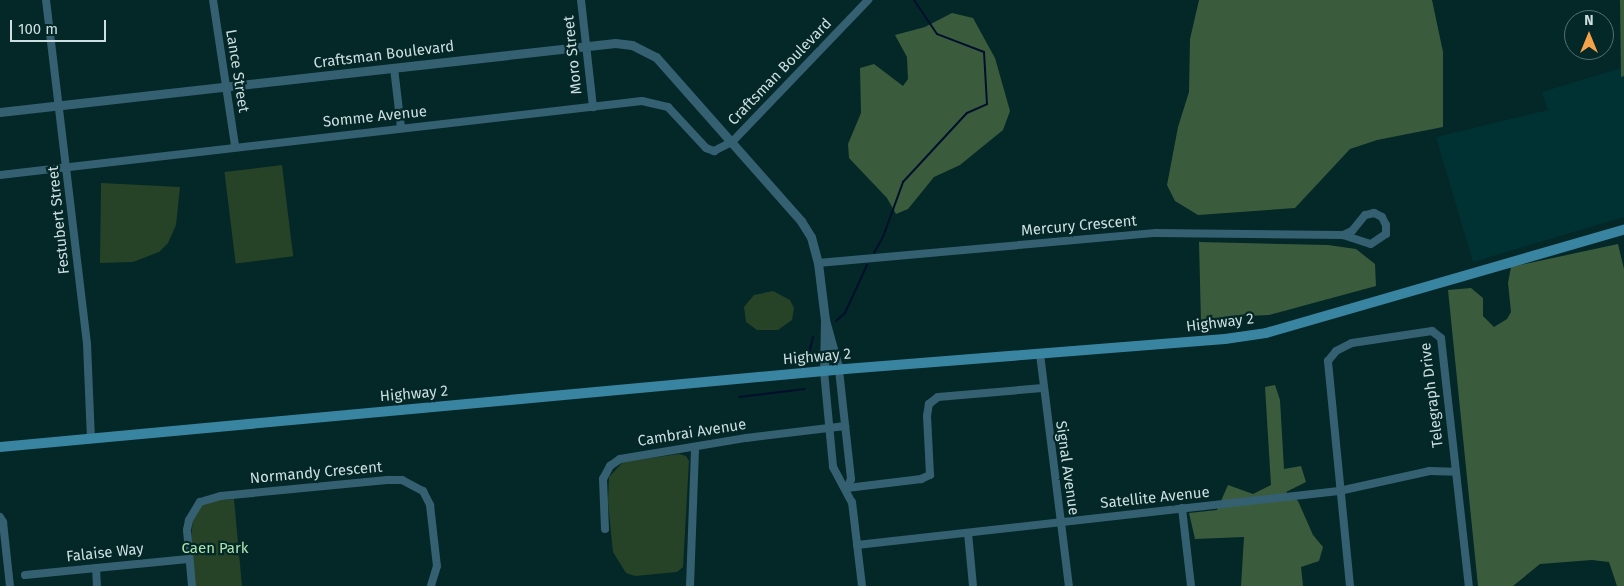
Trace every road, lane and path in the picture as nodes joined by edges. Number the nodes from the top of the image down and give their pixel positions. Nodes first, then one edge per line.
1 (46, 0) edge
2 (213, 0) edge
3 (581, 0) edge
4 (868, 0) edge
5 (586, 46) junction
6 (394, 68) junction
7 (225, 88) junction
8 (59, 106) junction
9 (593, 107) junction
10 (0, 112) edge
11 (401, 128) junction
12 (732, 142) junction
13 (235, 146) junction
14 (67, 167) junction
15 (0, 175) edge
16 (1624, 230) edge
17 (1343, 235) junction
18 (818, 263) junction
19 (825, 320) junction
20 (1040, 354) junction
21 (839, 370) junction
22 (824, 371) junction
23 (1043, 388) junction
24 (846, 426) junction
25 (829, 428) junction
26 (91, 438) junction
27 (0, 447) edge
28 (695, 448) junction
29 (1455, 472) junction
30 (847, 488) junction
31 (1339, 491) junction
32 (1182, 508) junction
33 (0, 517) edge
34 (1060, 522) junction
35 (605, 529) dead end
36 (968, 533) junction
37 (857, 545) junction
38 (188, 559) junction
39 (96, 568) junction
40 (25, 575) dead end
41 (10, 586) edge
42 (98, 586) edge
43 (192, 586) edge
44 (431, 586) edge
45 (690, 586) edge
46 (862, 586) edge
47 (973, 586) edge
48 (1069, 586) edge
49 (1191, 586) edge
50 (1350, 586) edge
51 (1469, 586) edge

1 - 8 street, Festubert Street
2 - 7 street, Lance Street
3 - 5 street, Moro Street
4 - 12 street, Craftsman Boulevard
5 - 6 street, Craftsman Boulevard
5 - 9 street, Moro Street
5 - 12 street, Craftsman Boulevard
6 - 7 street, Craftsman Boulevard
6 - 11 street
7 - 8 street, Craftsman Boulevard
7 - 13 street, Lance Street
8 - 10 street, Craftsman Boulevard
8 - 14 street, Festubert Street
9 - 11 street, Somme Avenue
9 - 12 street, Somme Avenue
11 - 13 street, Somme Avenue
12 - 18 street, Craftsman Boulevard
13 - 14 street, Somme Avenue
14 - 15 street, Somme Avenue
14 - 26 street, Festubert Street
16 - 20 main road, Highway 2
17 - 17 street, Mercury Crescent
17 - 18 street, Mercury Crescent
18 - 19 street, Craftsman Boulevard
19 - 21 street, Craftsman Boulevard
19 - 22 street, Craftsman Boulevard
20 - 21 main road, Highway 2
20 - 23 street, Signal Avenue
21 - 22 main road, Highway 2
21 - 24 street
22 - 25 street
22 - 26 main road, Highway 2
23 - 30 street
23 - 34 street, Signal Avenue
24 - 25 street, Cambrai Avenue
24 - 30 street
25 - 28 street, Cambrai Avenue
25 - 30 street
26 - 27 main road, Highway 2
28 - 35 street, Cambrai Avenue
28 - 45 street
29 - 31 street, Satellite Avenue
29 - 31 street, Telegraph Drive
29 - 51 street, Telegraph Drive
30 - 37 street
31 - 32 street, Satellite Avenue
31 - 50 street, Telegraph Drive
32 - 34 street, Satellite Avenue
32 - 49 street
33 - 41 street
34 - 36 street, Satellite Avenue
34 - 48 street, Signal Avenue
36 - 37 street, Satellite Avenue
36 - 47 street
37 - 46 street
38 - 39 street, Falaise Way
38 - 43 street, Normandy Crescent
38 - 44 street, Normandy Crescent
39 - 40 street, Falaise Way
39 - 42 street

